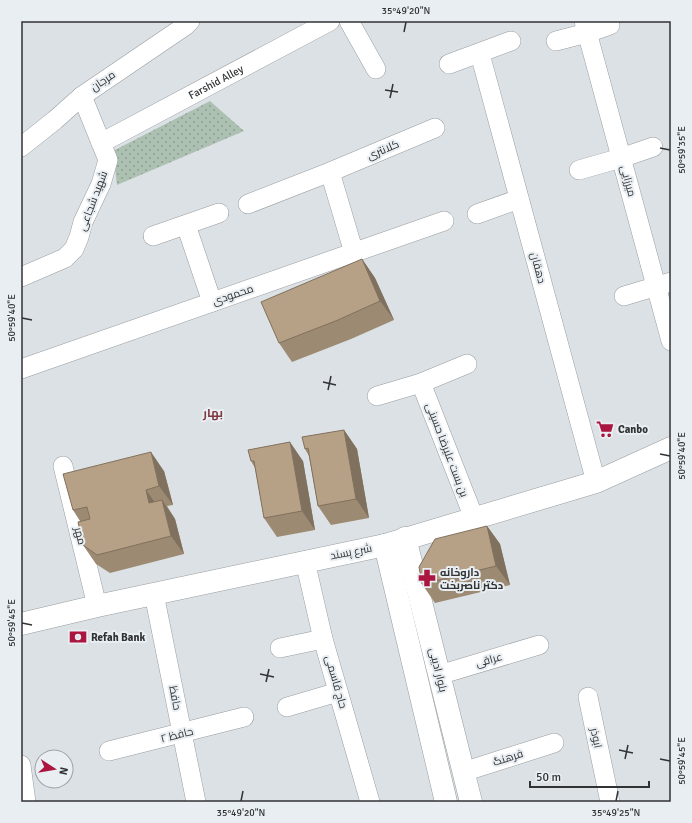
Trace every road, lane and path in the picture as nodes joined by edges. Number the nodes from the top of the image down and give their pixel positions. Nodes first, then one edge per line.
1 (190, 21) edge
2 (330, 21) edge
3 (349, 21) edge
4 (610, 25) dead end
5 (586, 27) edge
6 (511, 41) dead end
7 (556, 41) dead end
8 (480, 54) junction
9 (449, 64) dead end
10 (376, 69) dead end
11 (82, 96) junction
12 (435, 128) dead end
13 (101, 143) junction
14 (653, 146) dead end
15 (21, 147) edge
16 (621, 158) junction
17 (579, 170) dead end
18 (330, 172) junction
19 (519, 200) junction
20 (248, 204) dead end
21 (219, 213) dead end
22 (477, 214) dead end
23 (444, 221) dead end
24 (186, 225) junction
25 (153, 236) dead end
26 (354, 252) junction
27 (21, 277) edge
28 (664, 284) edge
29 (624, 296) dead end
30 (212, 302) junction
31 (671, 340) edge
32 (467, 364) dead end
33 (21, 369) edge
34 (421, 383) junction
35 (377, 396) dead end
36 (671, 448) edge
37 (63, 466) dead end
38 (596, 482) junction
39 (474, 518) junction
40 (395, 542) junction
41 (305, 561) junction
42 (154, 594) junction
43 (97, 606) junction
44 (21, 624) edge
45 (323, 639) junction
46 (539, 646) dead end
47 (280, 648) dead end
48 (439, 674) junction
49 (338, 692) junction
50 (588, 697) dead end
51 (287, 706) dead end
52 (244, 717) dead end
53 (182, 734) junction
54 (554, 743) dead end
55 (109, 751) dead end
56 (21, 765) edge
57 (463, 772) junction
58 (26, 802) edge
59 (196, 802) edge
60 (370, 802) edge
61 (446, 802) edge
62 (471, 802) edge
63 (610, 802) edge

1 - 11 street, مرجان
2 - 13 street, Farshid Alley
3 - 10 street
4 - 5 street
5 - 7 street
5 - 16 street, میرزایی
6 - 8 street
8 - 9 street
8 - 19 street, دهقان
11 - 13 street, شهید شجاعی
11 - 15 street, مرجان
12 - 18 street, کلانتری
13 - 27 street, شهید شجاعی
14 - 16 street
16 - 17 street
16 - 28 street, میرزایی
18 - 20 street, کلانتری
18 - 26 street
19 - 22 street
19 - 38 street, دهقان
21 - 24 street
23 - 26 street, محمودی
24 - 25 street
24 - 30 street
26 - 30 street, محمودی
28 - 29 street
28 - 31 street, میرزایی
30 - 33 street, محمودی
32 - 34 street
34 - 35 street
34 - 39 street, بن بست علیرضا حسینی
36 - 38 main road, شرع پسند
37 - 43 street, مهر
38 - 39 main road, شرع پسند
39 - 40 main road, شرع پسند
40 - 41 main road, شرع پسند
40 - 48 main road, بلوار ادیبی
40 - 61 main road, بلوار ادیبی
41 - 42 main road, شرع پسند
41 - 45 street, حاج قاسمی
42 - 43 main road, شرع پسند
42 - 53 street, حافظ
43 - 44 main road, شرع پسند
45 - 47 street
45 - 49 street, حاج قاسمی
46 - 48 street, عراقی
48 - 57 main road, بلوار ادیبی
49 - 51 street
49 - 60 street, حاج قاسمی
50 - 63 street, ابوذر
52 - 53 street, ۲ حافظ
53 - 55 street, ۲ حافظ
53 - 59 street, حافظ
54 - 57 street, فرهنگ
56 - 58 street
57 - 62 main road, بلوار ادیبی

